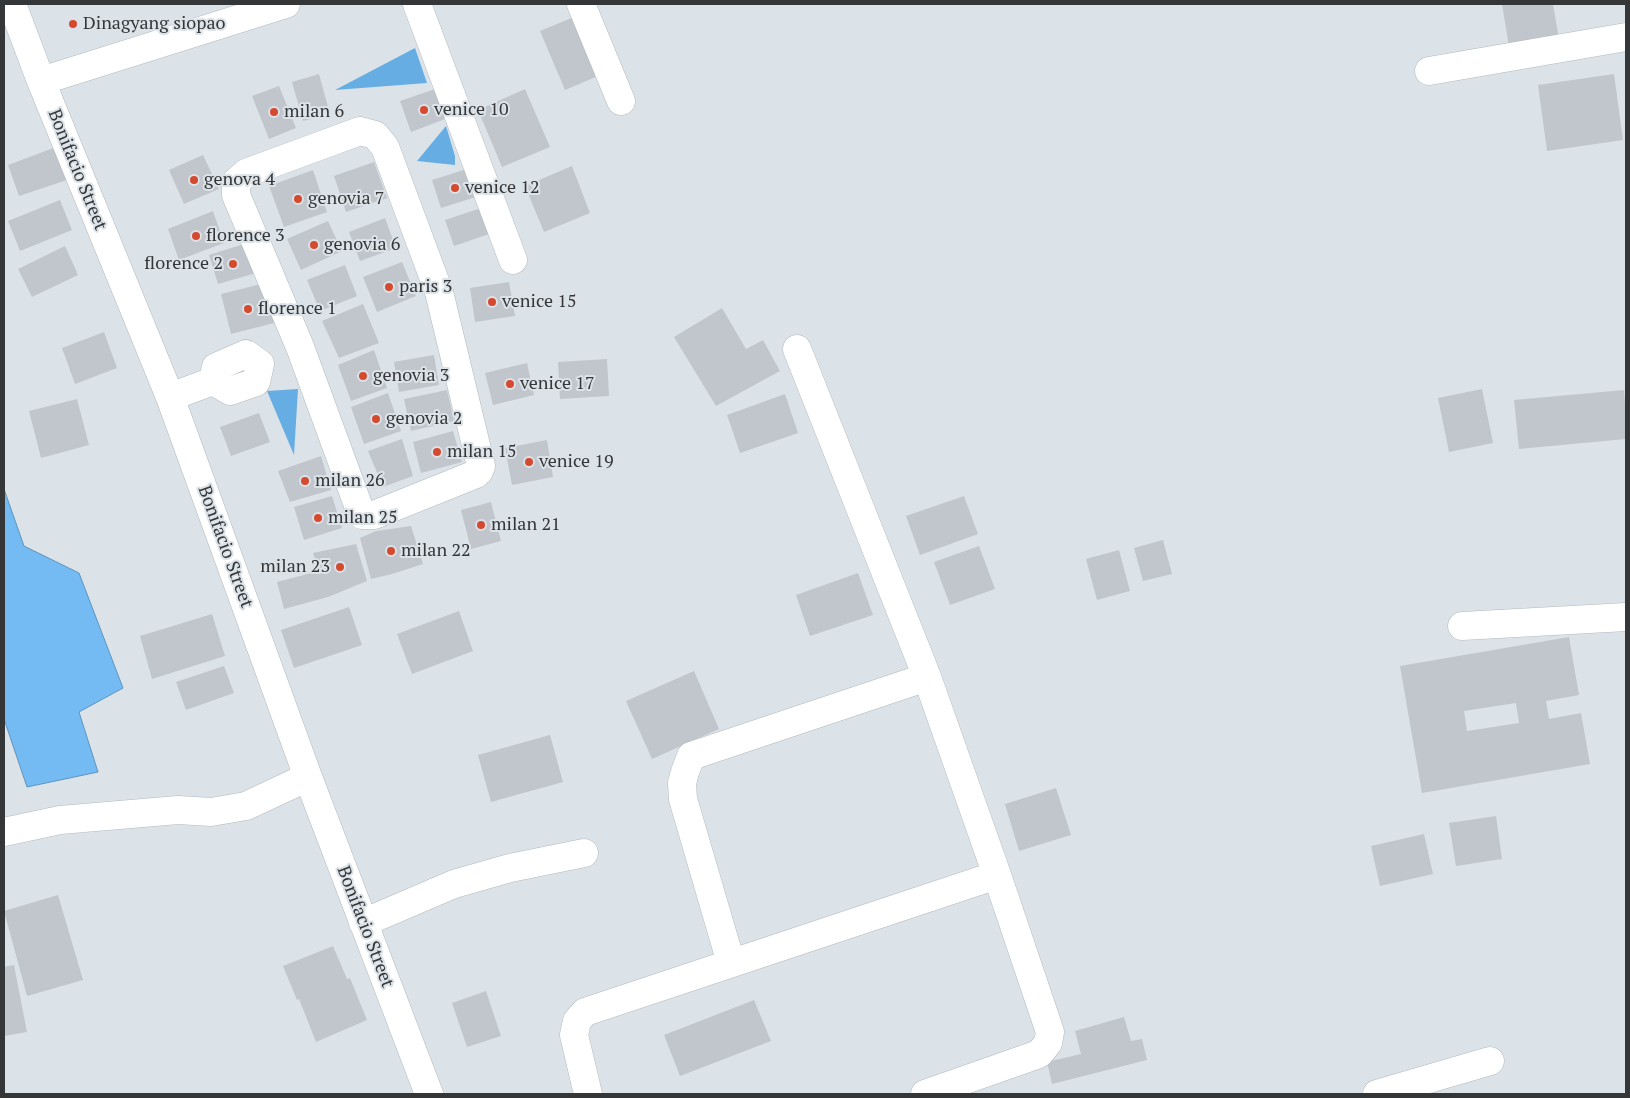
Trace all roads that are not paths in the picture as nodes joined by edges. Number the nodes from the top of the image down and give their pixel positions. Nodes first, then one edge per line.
1 (12, 4) edge
2 (286, 4) edge
3 (416, 4) edge
4 (581, 4) edge
5 (1626, 37) edge
6 (1429, 71) dead end
7 (41, 81) junction
8 (621, 101) dead end
9 (513, 260) dead end
10 (300, 347) junction
11 (797, 349) dead end
12 (170, 398) junction
13 (1626, 617) edge
14 (1462, 626) dead end
15 (927, 677) junction
16 (308, 777) junction
17 (4, 832) edge
18 (584, 853) dead end
19 (997, 875) junction
20 (363, 923) junction
21 (731, 964) junction
22 (1490, 1061) dead end
23 (977, 1086) edge
24 (429, 1094) edge
25 (588, 1094) edge
26 (925, 1094) edge
27 (1377, 1094) edge

1 - 7 street, Bonifacio Street
2 - 7 street
3 - 9 street
4 - 8 street
5 - 6 street
7 - 12 street, Bonifacio Street
10 - 10 street
10 - 12 street
11 - 15 street
12 - 16 street, Bonifacio Street
13 - 14 street
15 - 19 street
15 - 21 street
16 - 17 street
16 - 20 street, Bonifacio Street
18 - 20 street
19 - 21 street
19 - 23 street
20 - 24 street, Bonifacio Street
21 - 25 street
22 - 27 street
23 - 26 street

